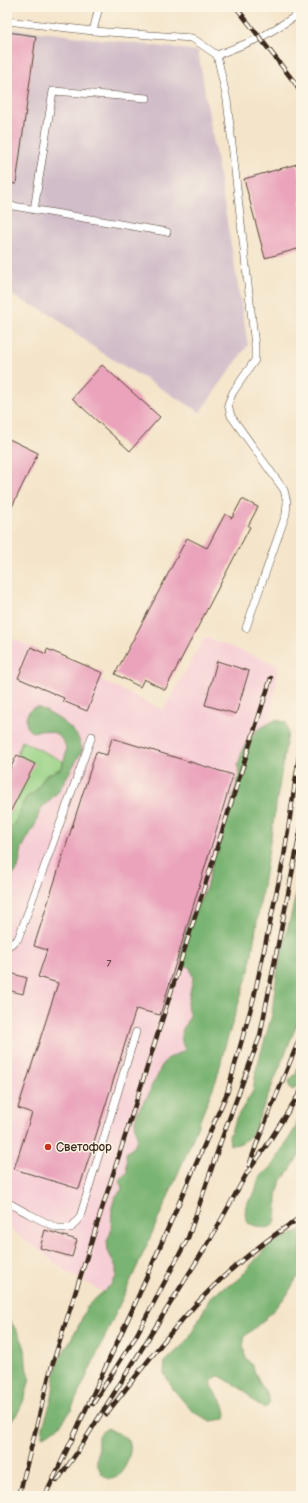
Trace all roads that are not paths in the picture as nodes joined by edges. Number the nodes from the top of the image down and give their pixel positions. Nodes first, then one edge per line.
1 (99, 7) edge
2 (301, 13) edge
3 (7, 21) edge
4 (93, 31) junction
5 (217, 55) junction
6 (147, 98) dead end
7 (7, 205) edge
8 (34, 210) junction
9 (167, 232) dead end
10 (246, 628) dead end
11 (92, 736) dead end
12 (7, 947) edge
13 (136, 1032) dead end
14 (7, 1202) edge

1 - 4 lane
2 - 5 lane
3 - 4 lane
4 - 5 lane
5 - 10 lane
6 - 8 lane
7 - 8 lane
8 - 9 lane
11 - 12 lane
13 - 14 lane

